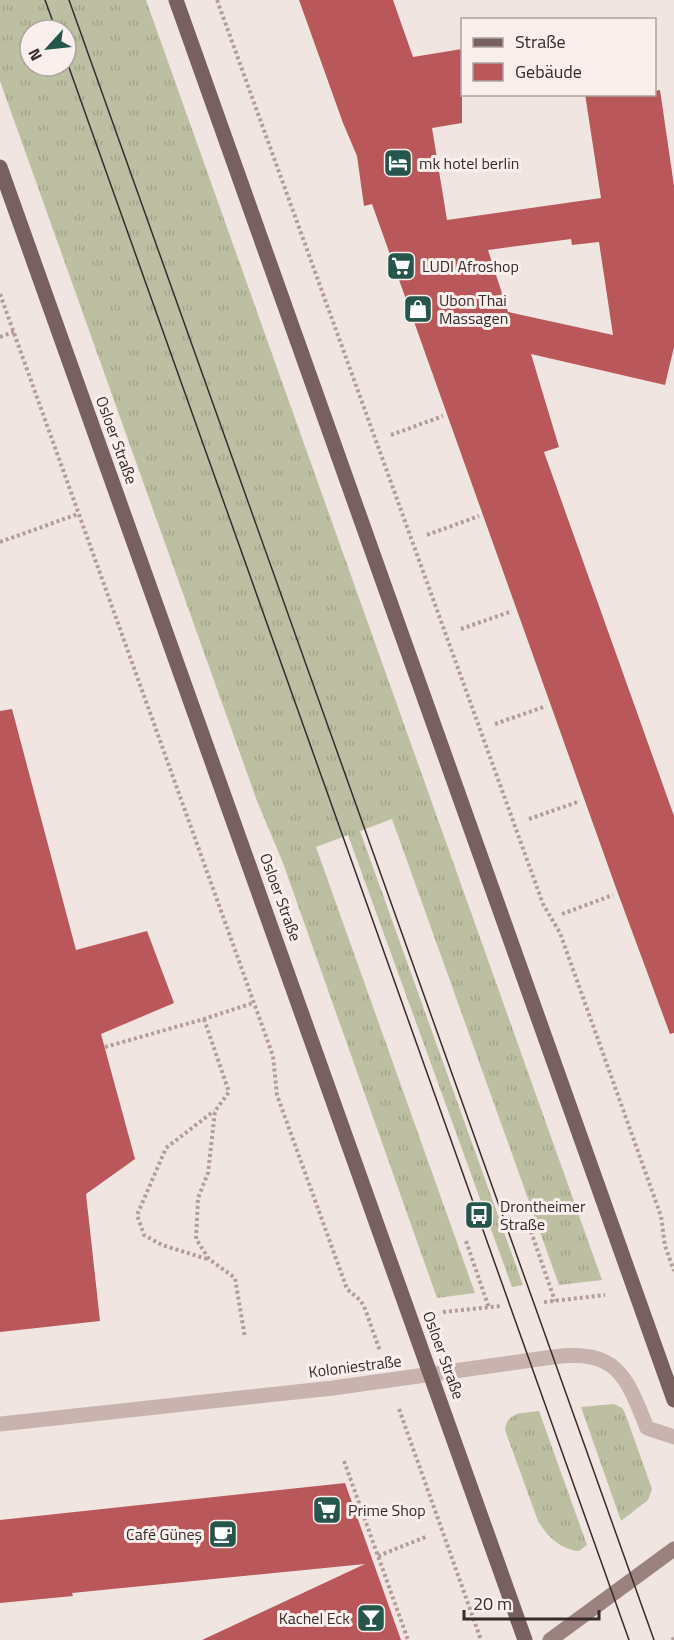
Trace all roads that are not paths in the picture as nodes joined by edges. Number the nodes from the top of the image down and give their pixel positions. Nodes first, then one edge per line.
1 (176, 0) edge
2 (0, 167) edge
3 (432, 1375) junction
4 (674, 1400) edge
5 (0, 1424) edge
6 (674, 1437) edge
7 (674, 1550) edge
8 (525, 1640) edge
9 (550, 1640) edge

1 - 4 main road
2 - 3 main road, Osloer Straße
3 - 5 street, Koloniestraße
3 - 6 street, Koloniestraße
3 - 8 main road, Osloer Straße
7 - 9 main road

